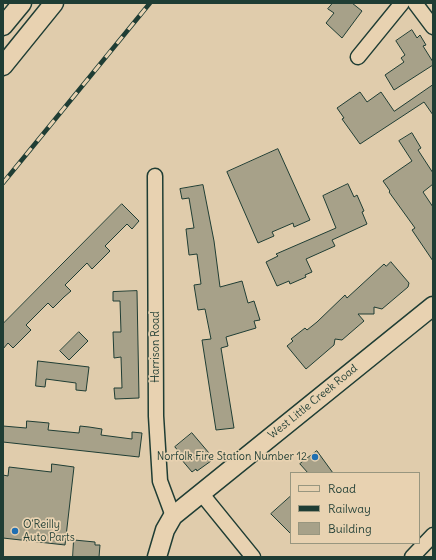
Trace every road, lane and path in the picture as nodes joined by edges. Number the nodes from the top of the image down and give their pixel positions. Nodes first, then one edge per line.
1 (22, 3) edge
2 (54, 3) edge
3 (402, 3) edge
4 (415, 3) edge
5 (3, 26) edge
6 (433, 27) edge
7 (358, 57) dead end
8 (3, 66) edge
9 (155, 176) dead end
10 (433, 306) edge
11 (201, 493) junction
12 (173, 516) junction
13 (433, 535) edge
14 (157, 557) edge
15 (253, 557) edge
16 (412, 557) edge

1 - 5 main road
2 - 8 main road
3 - 7 street
4 - 6 street
9 - 12 street, Harrison Road
10 - 11 main road, West Little Creek Road
11 - 12 main road, West Little Creek Road
11 - 15 street
12 - 14 main road, West Little Creek Road
13 - 16 street

